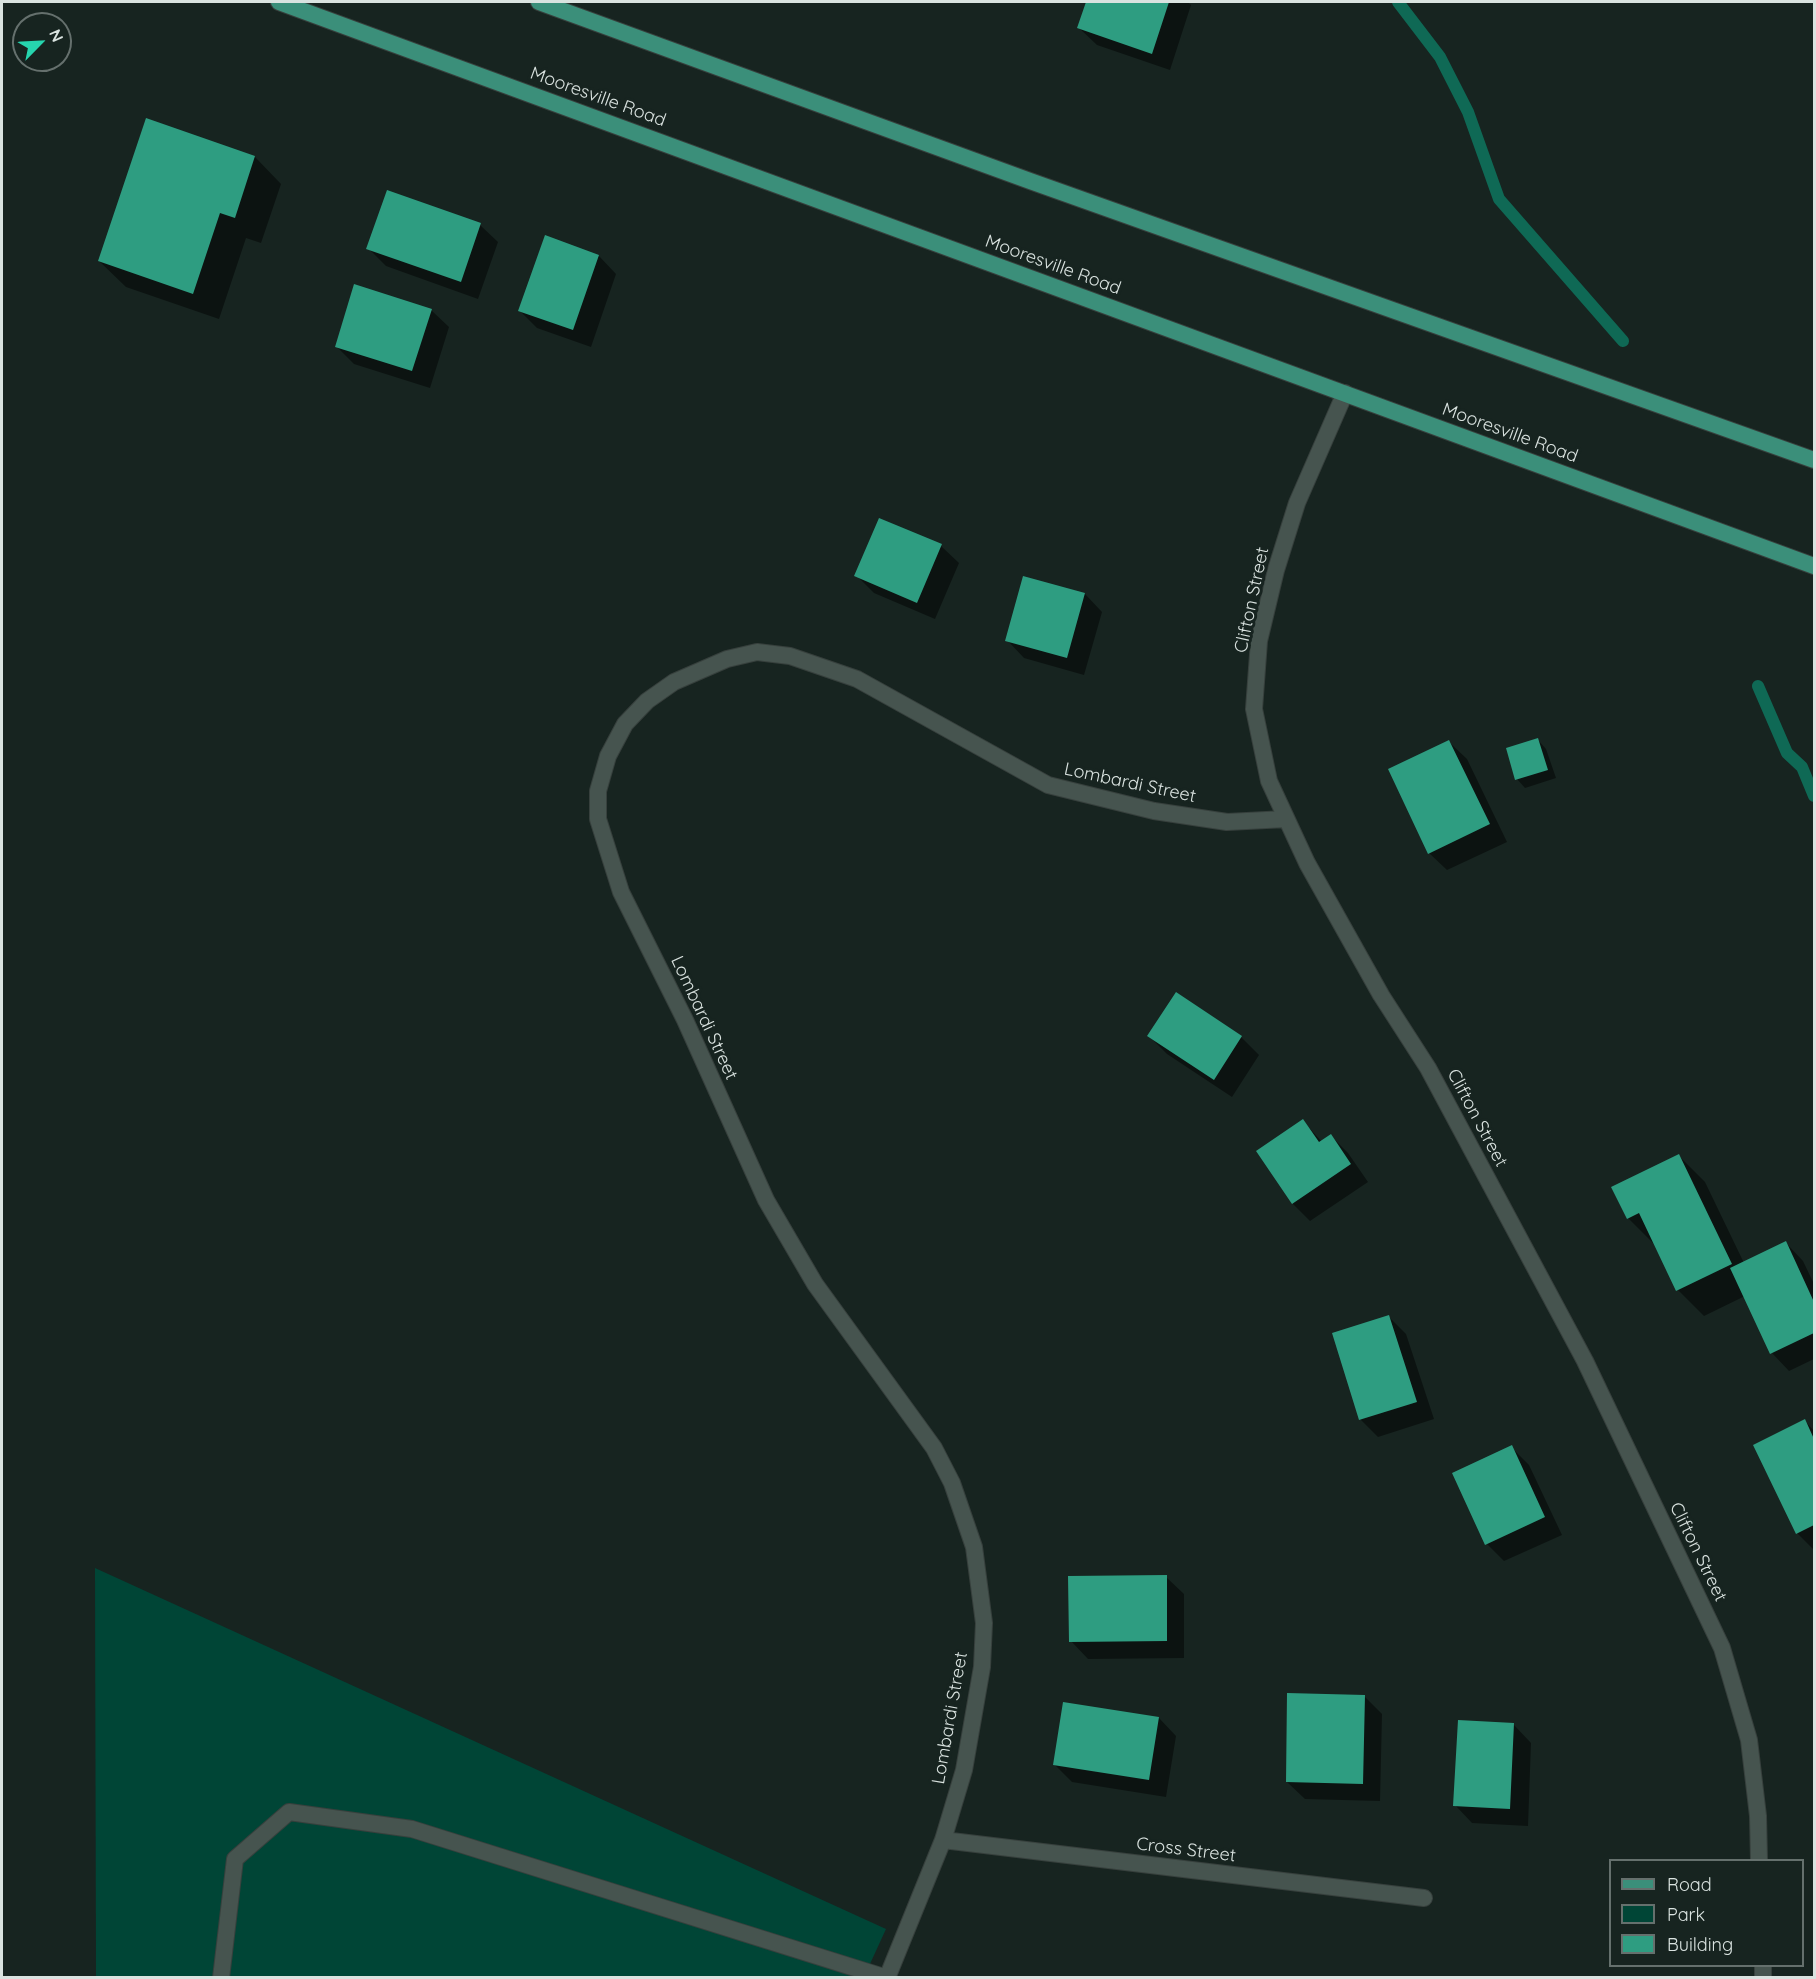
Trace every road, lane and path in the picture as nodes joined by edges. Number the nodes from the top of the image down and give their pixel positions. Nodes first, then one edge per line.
1 (279, 2) edge
2 (542, 2) edge
3 (1345, 393) junction
4 (1815, 460) edge
5 (1815, 566) edge
6 (1286, 819) junction
7 (943, 1840) junction
8 (1759, 1859) edge
9 (1424, 1898) dead end
10 (221, 1977) edge
11 (887, 1977) edge

1 - 3 main road, Mooresville Road
2 - 4 main road
3 - 5 main road, Mooresville Road
3 - 6 street, Clifton Street
6 - 7 street, Lombardi Street
6 - 8 street, Clifton Street
7 - 9 street, Cross Street
7 - 11 street, Lombardi Street
10 - 11 street

